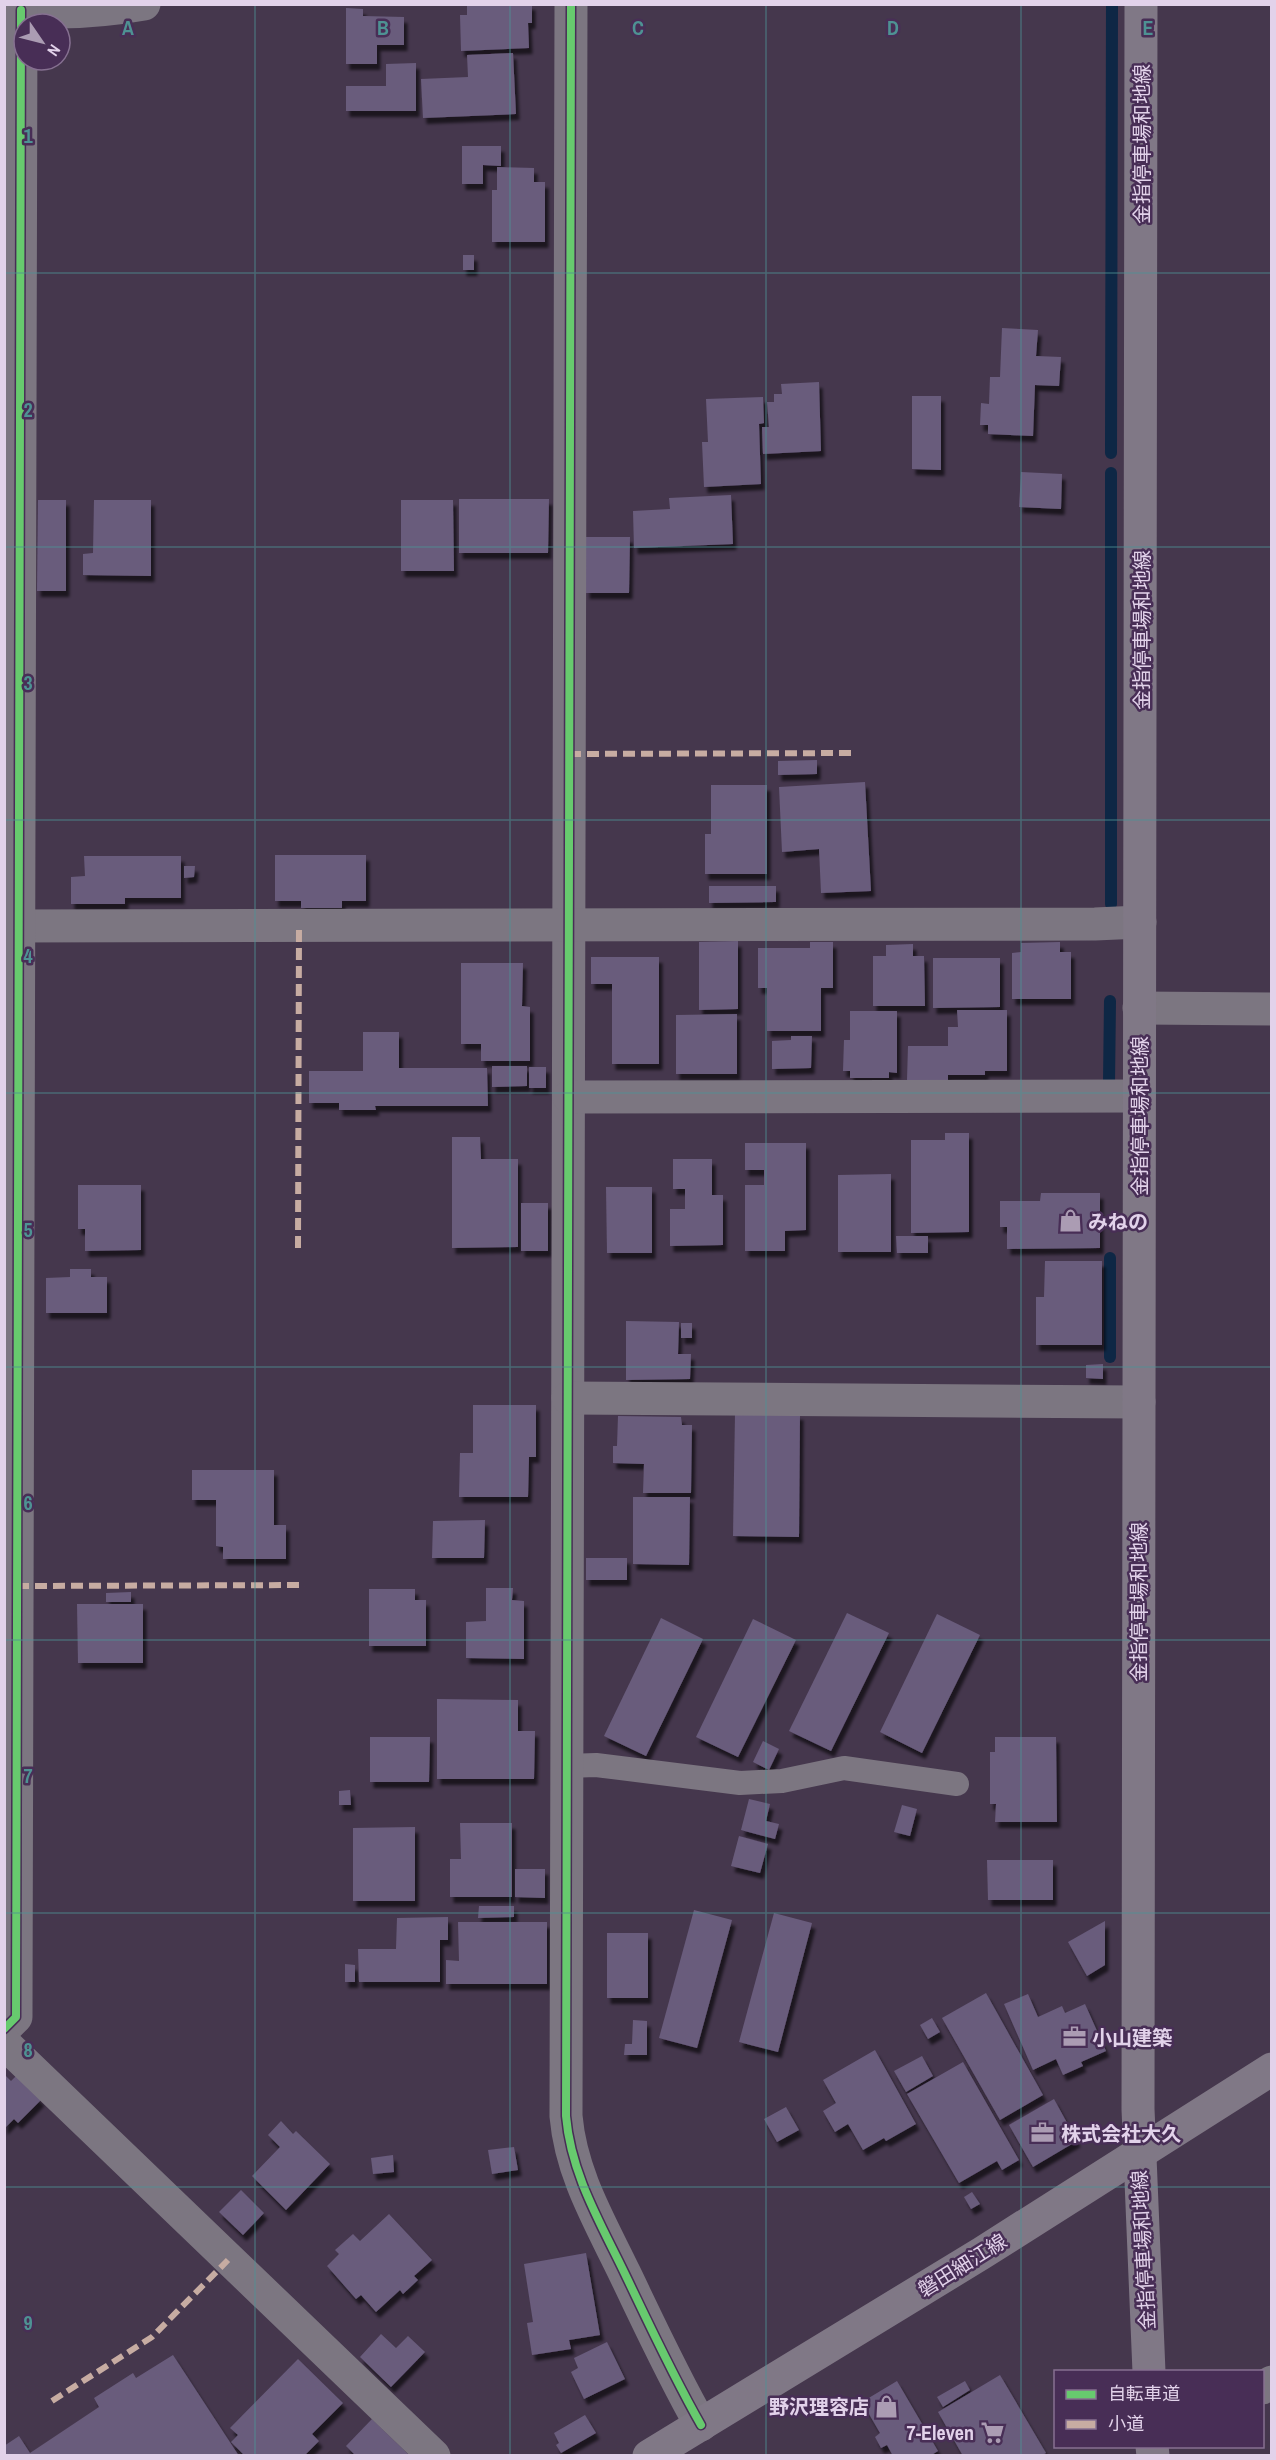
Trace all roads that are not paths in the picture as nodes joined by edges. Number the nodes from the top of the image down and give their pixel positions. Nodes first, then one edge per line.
1 (144, 4) edge
2 (571, 4) edge
3 (1141, 4) edge
4 (13, 9) edge
5 (12, 262) edge
6 (1140, 922) junction
7 (569, 925) junction
8 (12, 926) edge
9 (1139, 1008) junction
10 (1272, 1009) edge
11 (1139, 1096) junction
12 (569, 1097) junction
13 (11, 1350) edge
14 (568, 1398) junction
15 (1139, 1402) junction
16 (567, 1766) junction
17 (957, 1784) dead end
18 (4, 2029) edge
19 (4, 2043) edge
20 (1272, 2069) edge
21 (1138, 2154) junction
22 (1149, 2370) edge
23 (702, 2424) junction
24 (1167, 2448) edge
25 (434, 2456) edge
26 (649, 2456) edge
27 (1154, 2456) edge

1 - 4 street
2 - 7 street
3 - 6 main road, 金指停車場和地線
4 - 5 street
5 - 8 street
6 - 7 street
6 - 9 main road, 金指停車場和地線
7 - 8 street
7 - 12 street
8 - 13 street
9 - 10 street
9 - 11 main road, 金指停車場和地線
11 - 12 street
11 - 15 main road, 金指停車場和地線
12 - 14 street
13 - 18 street
14 - 15 street
14 - 16 street
15 - 21 main road, 金指停車場和地線
16 - 17 lane
16 - 23 street
19 - 25 street
20 - 21 main road, 磐田細江線
21 - 22 main road, 金指停車場和地線
21 - 23 main road, 磐田細江線
23 - 26 main road, 磐田細江線
24 - 27 street

